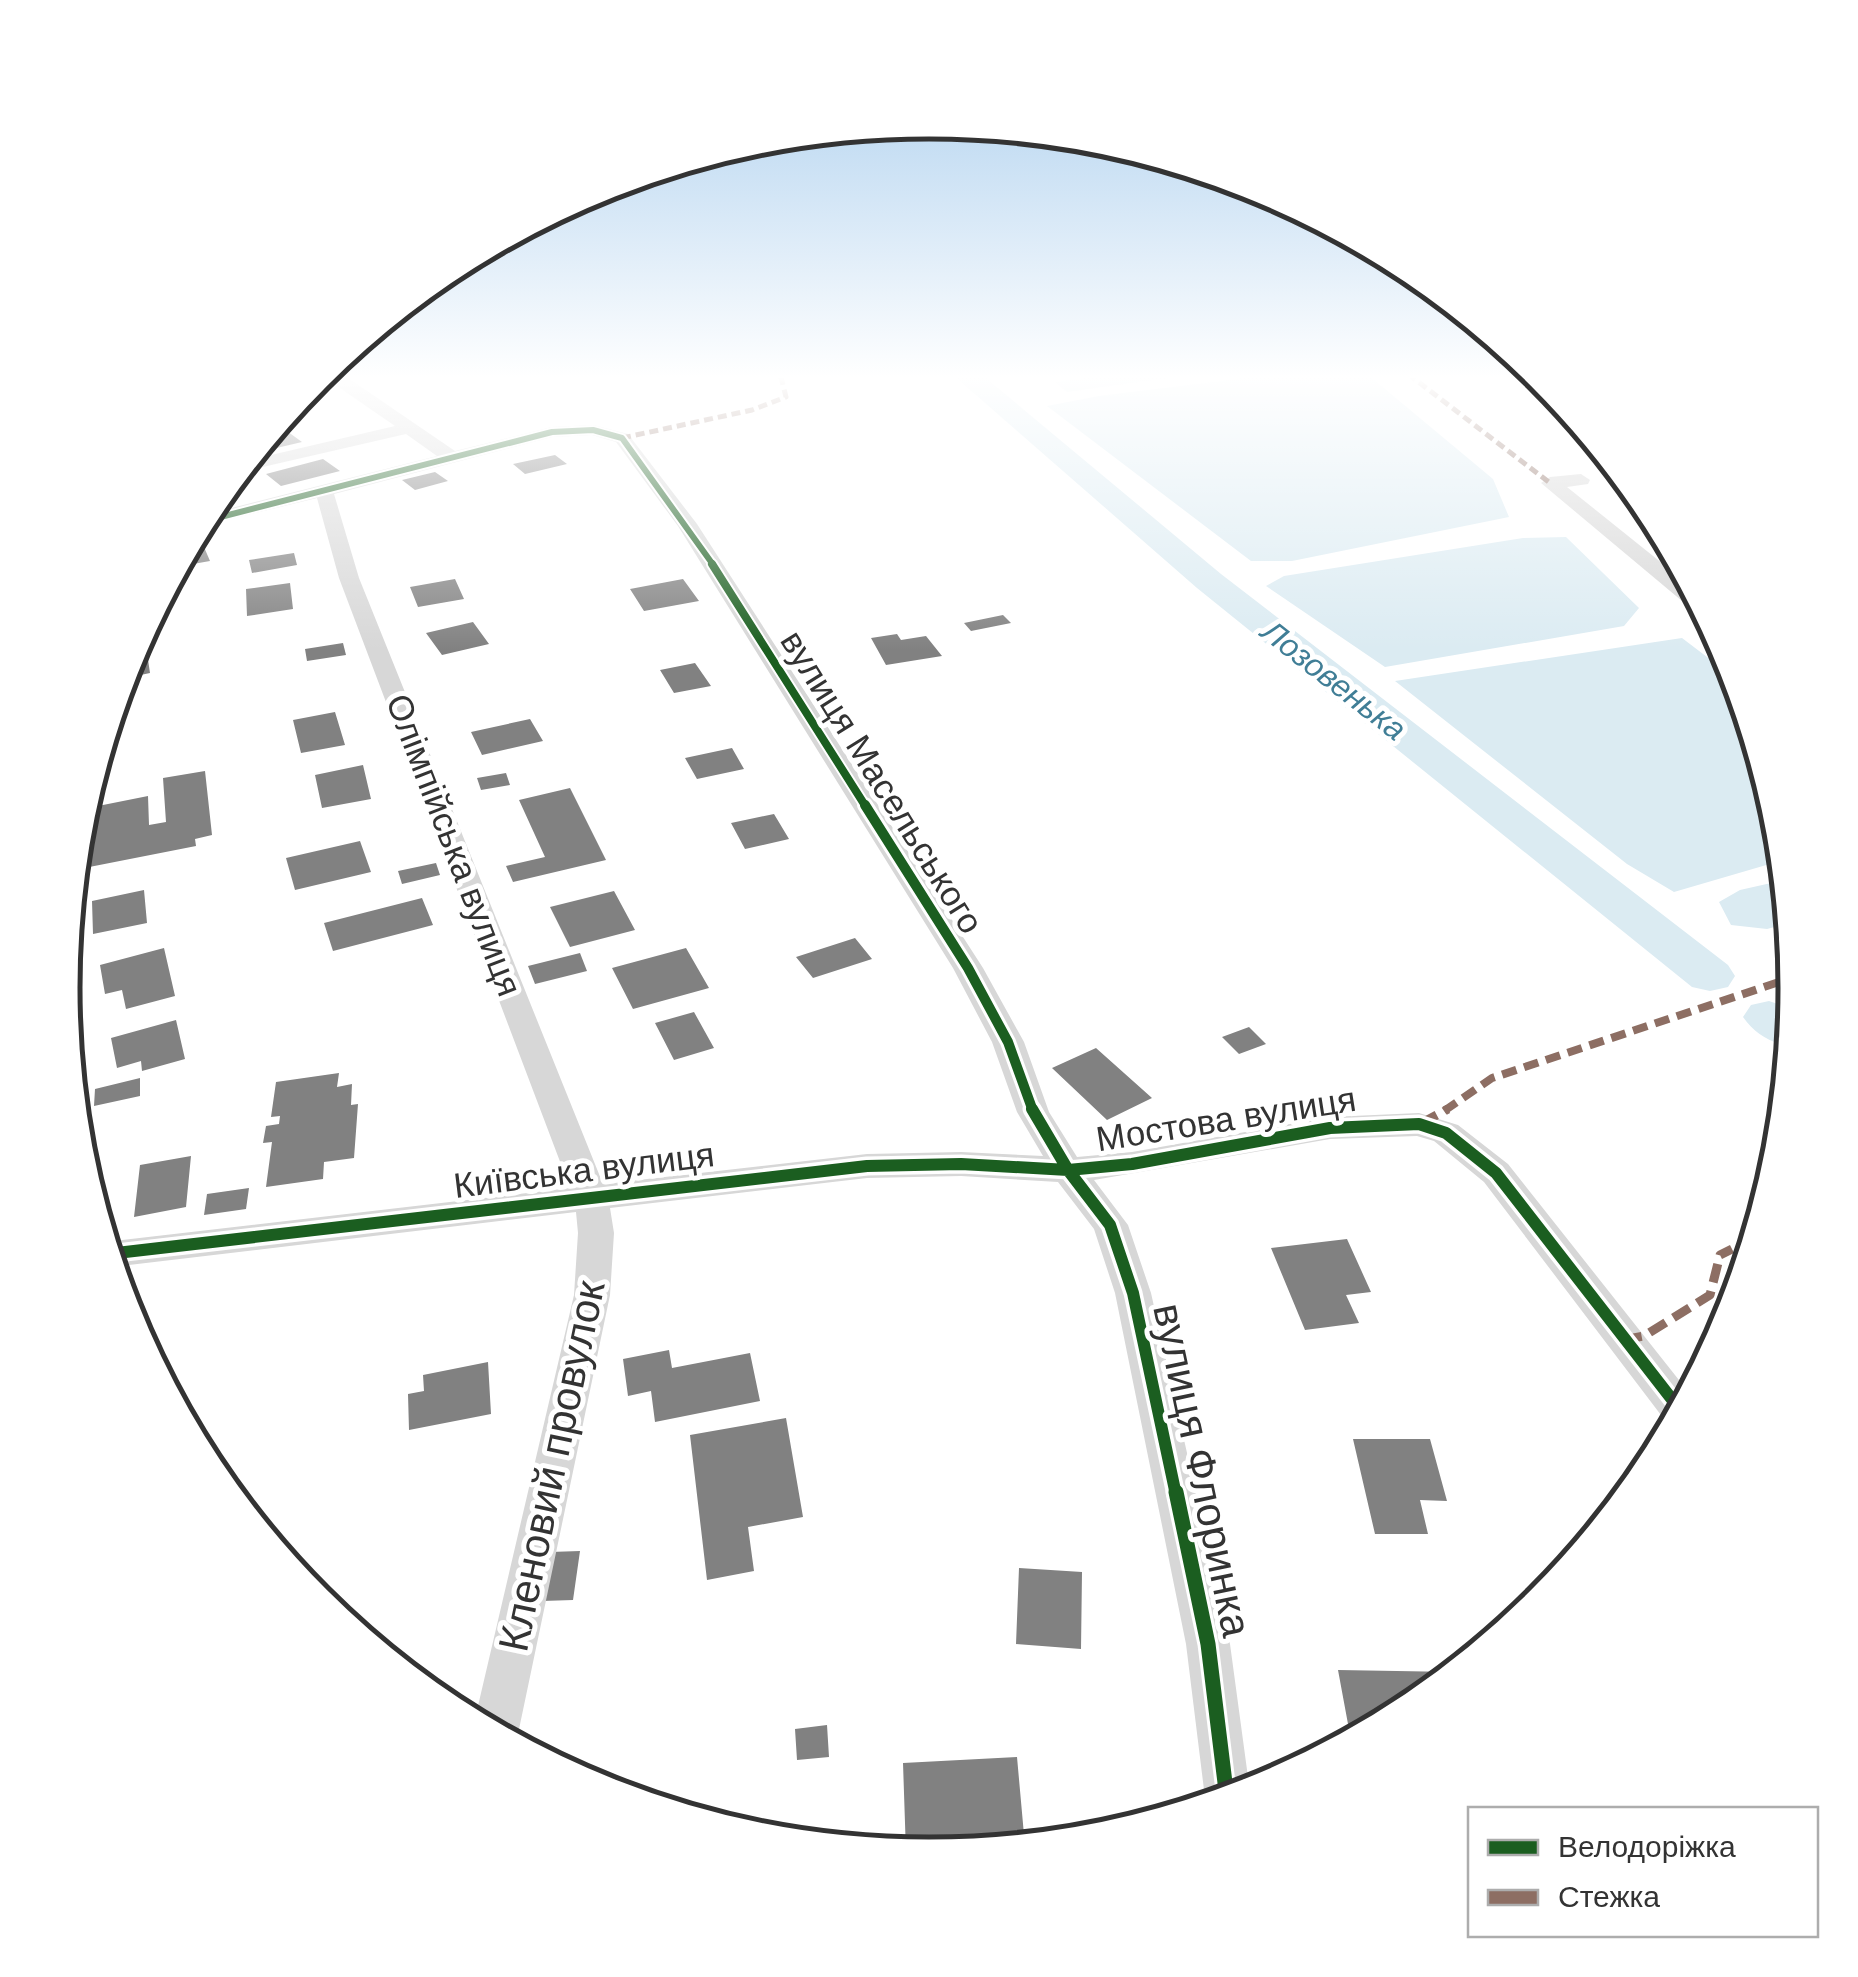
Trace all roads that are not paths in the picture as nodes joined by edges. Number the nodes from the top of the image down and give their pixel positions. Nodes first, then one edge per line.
1 (415, 466) edge
2 (643, 466) edge
3 (1582, 480) dead end
4 (324, 490) junction
5 (224, 516) edge
6 (1674, 584) edge
7 (1068, 1170) junction
8 (591, 1197) junction
9 (122, 1252) edge
10 (1671, 1399) edge
11 (498, 1720) edge
12 (1225, 1784) edge

1 - 4 street
2 - 7 street, вулиця Масельського
3 - 6 street
4 - 5 street
4 - 8 street, Олімпійська вулиця
7 - 8 street, Київська вулиця
7 - 10 street, Мостова вулиця
7 - 12 street, вулиця Флоринка
8 - 9 street, Київська вулиця
8 - 11 street, Кленовий провулок

